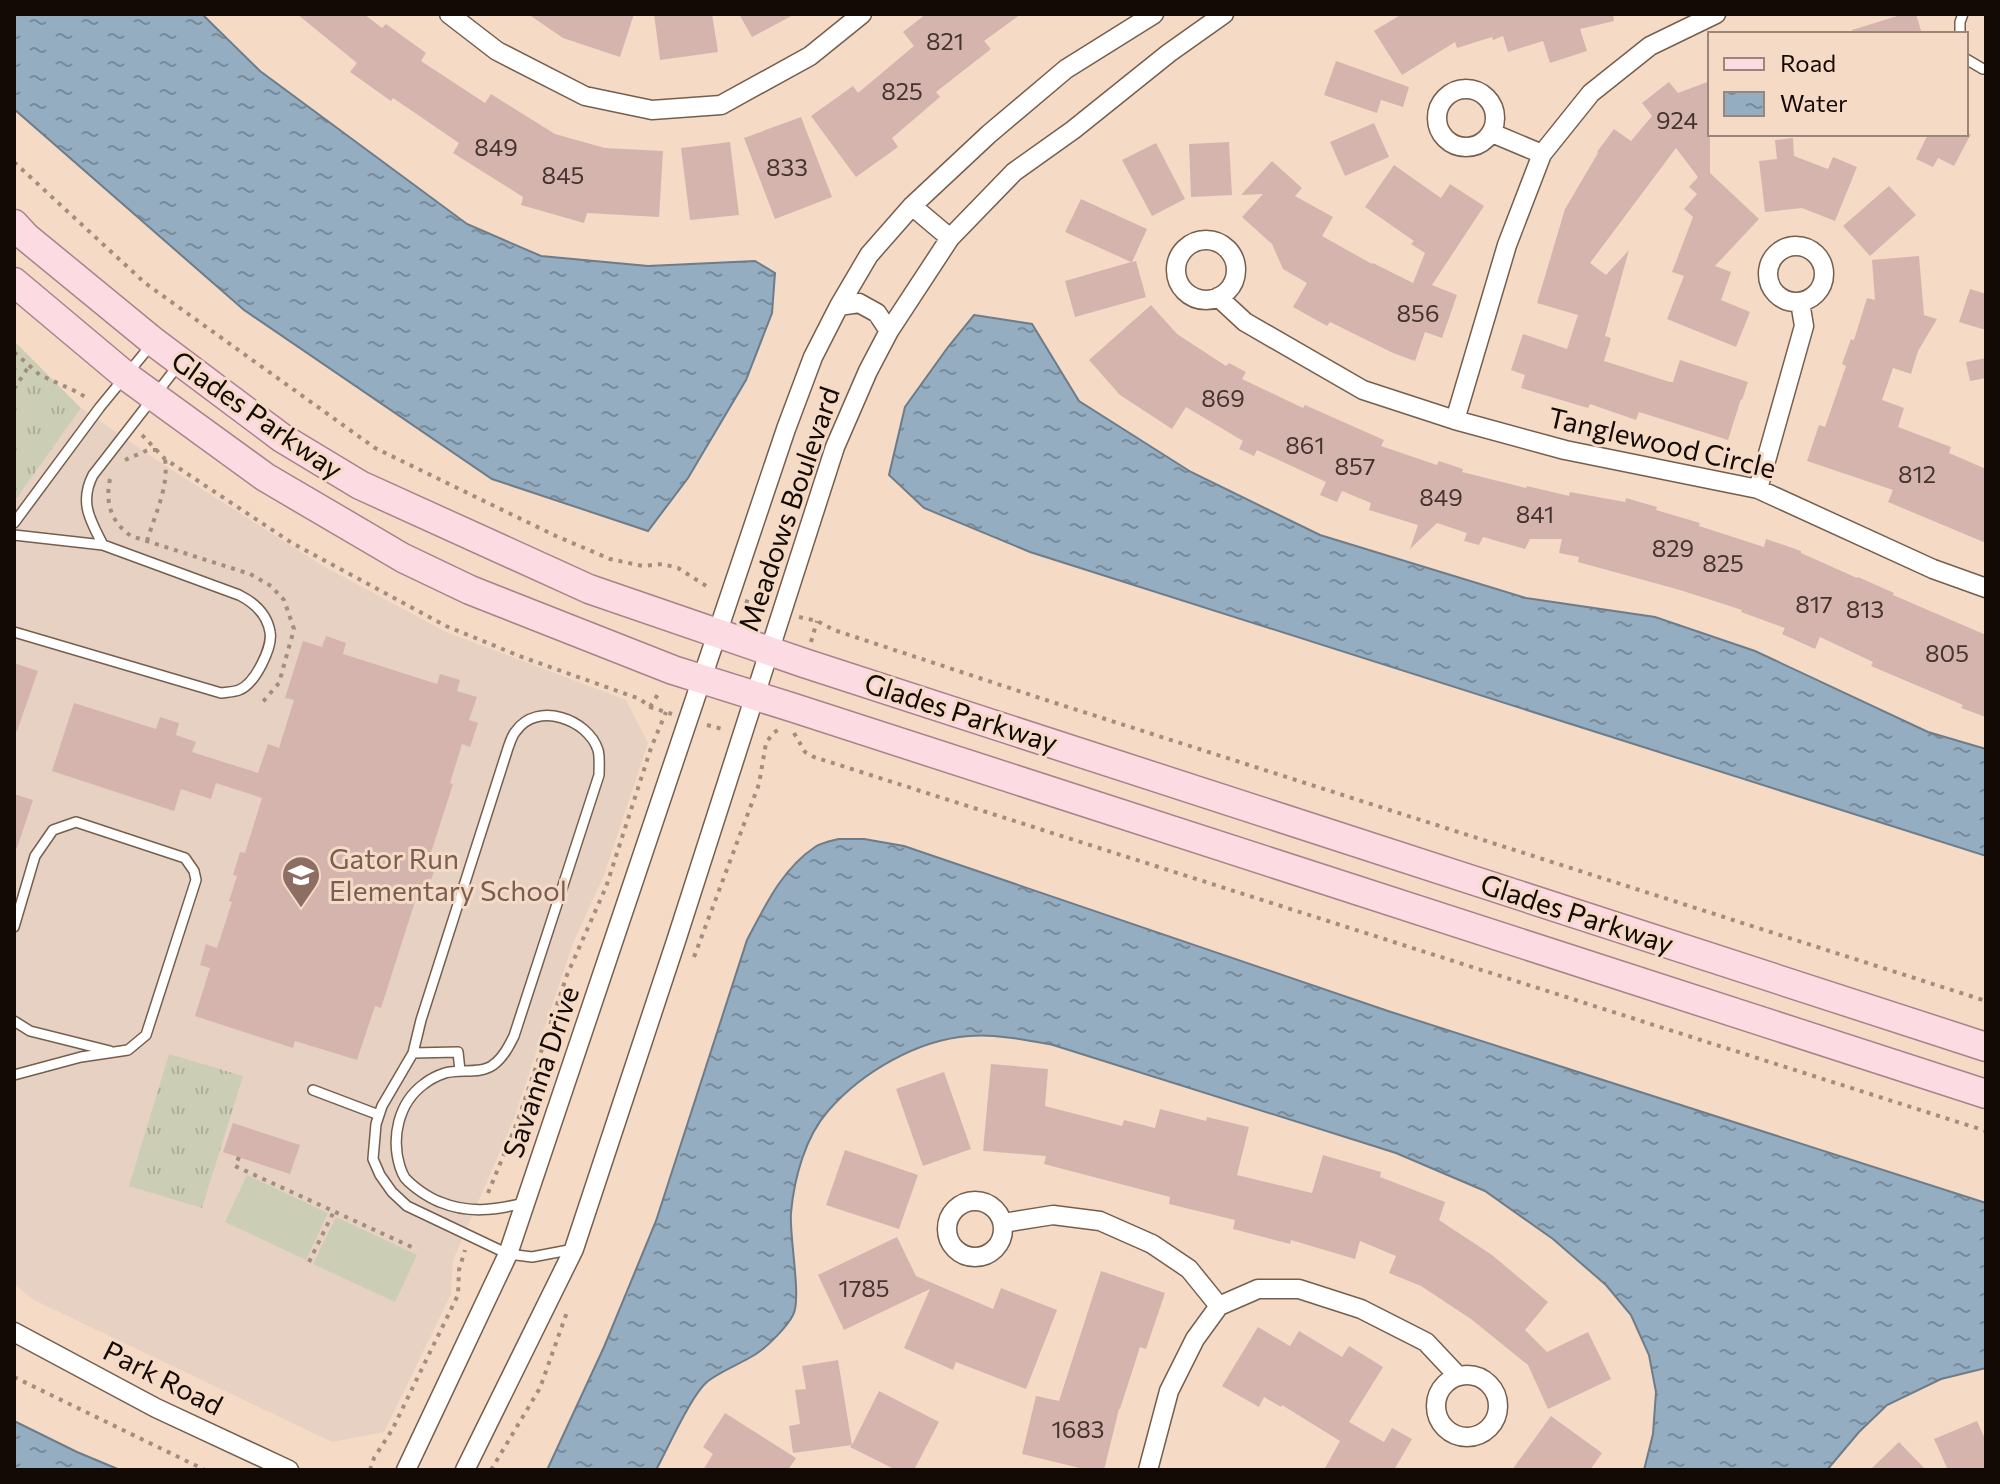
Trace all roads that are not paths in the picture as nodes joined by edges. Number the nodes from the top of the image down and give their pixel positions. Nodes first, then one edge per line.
1 (449, 14) edge
2 (862, 14) edge
3 (1154, 14) edge
4 (1224, 14) edge
5 (1716, 14) edge
6 (1968, 60) edge
7 (1986, 69) edge
8 (1492, 133) dead end
9 (1542, 154) junction
10 (912, 206) junction
11 (14, 224) edge
12 (950, 238) junction
13 (14, 282) edge
14 (1218, 297) dead end
15 (1800, 302) dead end
16 (839, 306) junction
17 (889, 331) junction
18 (154, 342) junction
19 (180, 363) junction
20 (126, 376) junction
21 (153, 397) junction
22 (1455, 420) junction
23 (1758, 489) junction
24 (14, 523) edge
25 (14, 535) edge
26 (103, 545) junction
27 (1986, 588) edge
28 (14, 632) edge
29 (717, 633) junction
30 (770, 651) junction
31 (702, 680) junction
32 (755, 696) junction
33 (14, 927) edge
34 (14, 1021) edge
35 (1986, 1047) edge
36 (115, 1052) junction
37 (413, 1053) junction
38 (460, 1071) junction
39 (14, 1075) edge
40 (313, 1090) dead end
41 (1986, 1094) edge
42 (379, 1115) junction
43 (527, 1203) junction
44 (1003, 1223) dead end
45 (574, 1249) junction
46 (508, 1254) junction
47 (1219, 1306) junction
48 (14, 1332) edge
49 (1458, 1376) dead end
50 (289, 1470) edge
51 (406, 1470) edge
52 (465, 1470) edge
53 (1148, 1470) edge

1 - 2 street
3 - 10 street, Meadows Boulevard
4 - 12 street, Meadows Boulevard
5 - 9 street
6 - 7 lane
8 - 9 street
9 - 22 street
10 - 12 street
10 - 16 street, Meadows Boulevard
11 - 18 main road, Glades Parkway
12 - 17 street, Meadows Boulevard
13 - 20 main road, Glades Parkway
14 - 22 street, Tanglewood Circle
15 - 23 street
16 - 17 street
16 - 29 street, Meadows Boulevard
17 - 30 street, Meadows Boulevard
18 - 19 main road, Glades Parkway
18 - 20 lane
19 - 21 lane
19 - 29 main road, Glades Parkway
20 - 21 main road, Glades Parkway
20 - 24 lane
21 - 26 lane
21 - 31 main road, Glades Parkway
22 - 23 street, Tanglewood Circle
23 - 27 street, Tanglewood Circle
25 - 26 lane
26 - 28 lane
29 - 30 main road, Glades Parkway
29 - 31 street, Meadows Boulevard
30 - 32 street, Meadows Boulevard
30 - 35 main road, Glades Parkway
31 - 32 main road, Glades Parkway
31 - 43 street, Savanna Drive
32 - 41 main road, Glades Parkway
32 - 45 street
33 - 36 lane
34 - 36 lane
36 - 39 lane
37 - 38 lane
37 - 38 lane
37 - 42 lane
38 - 43 lane
40 - 42 lane
42 - 46 lane
43 - 46 street, Savanna Drive
44 - 47 street
45 - 46 lane
45 - 52 street
46 - 51 street, Savanna Drive
47 - 49 street
47 - 53 street
48 - 50 street, Park Road

